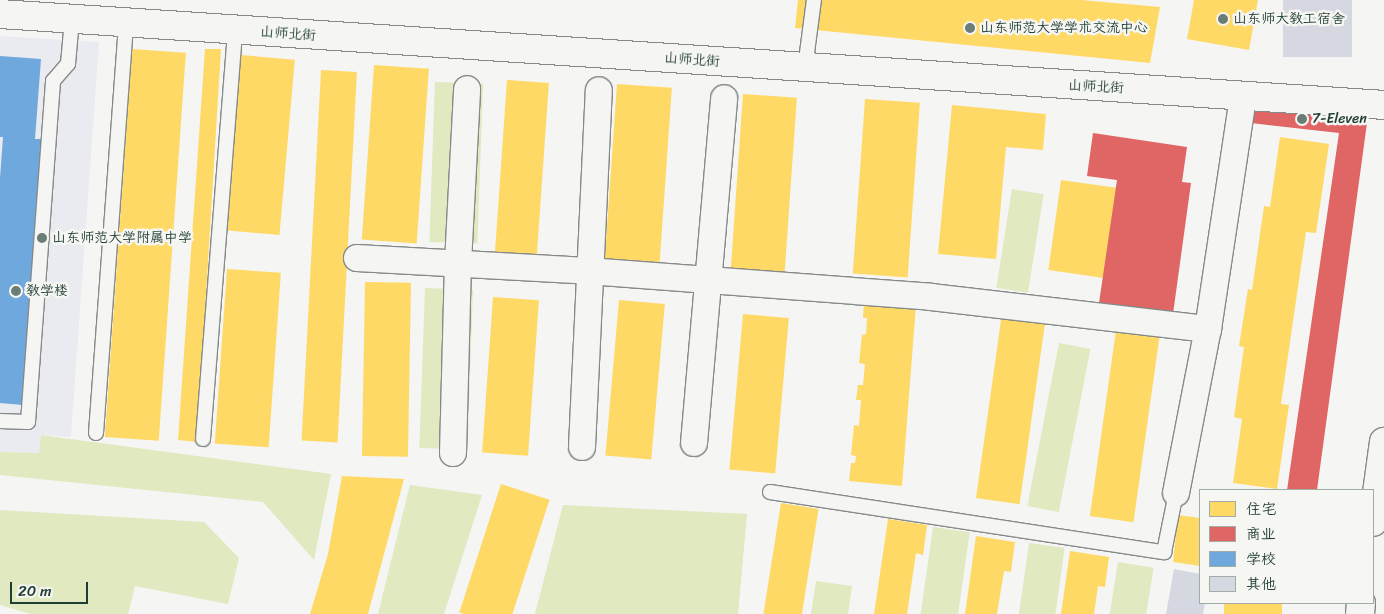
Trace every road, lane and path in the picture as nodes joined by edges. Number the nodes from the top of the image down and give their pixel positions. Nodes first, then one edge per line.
1 (814, 0) edge
2 (0, 14) edge
3 (72, 19) junction
4 (126, 23) junction
5 (234, 30) junction
6 (805, 68) junction
7 (467, 89) dead end
8 (599, 90) dead end
9 (724, 98) dead end
10 (1243, 98) junction
11 (1384, 105) edge
12 (357, 258) dead end
13 (458, 263) junction
14 (588, 271) junction
15 (710, 280) junction
16 (1208, 330) junction
17 (0, 421) edge
18 (96, 433) dead end
19 (204, 439) dead end
20 (1384, 442) edge
21 (694, 443) dead end
22 (582, 447) dead end
23 (453, 453) dead end
24 (770, 492) dead end
25 (1176, 493) joint
26 (1374, 515) edge

1 - 6 lane
2 - 3 street, 山师北街
3 - 4 street, 山师北街
3 - 17 lane
4 - 5 street, 山师北街
4 - 18 lane
5 - 6 street, 山师北街
5 - 19 lane
6 - 10 street, 山师北街
7 - 13 street
8 - 14 street
9 - 15 street
10 - 11 street, 山师北街
10 - 16 street
12 - 13 street
13 - 14 street
13 - 23 street
14 - 15 street
14 - 22 street
15 - 16 street
15 - 21 street
16 - 25 street
20 - 26 street
24 - 25 lane

